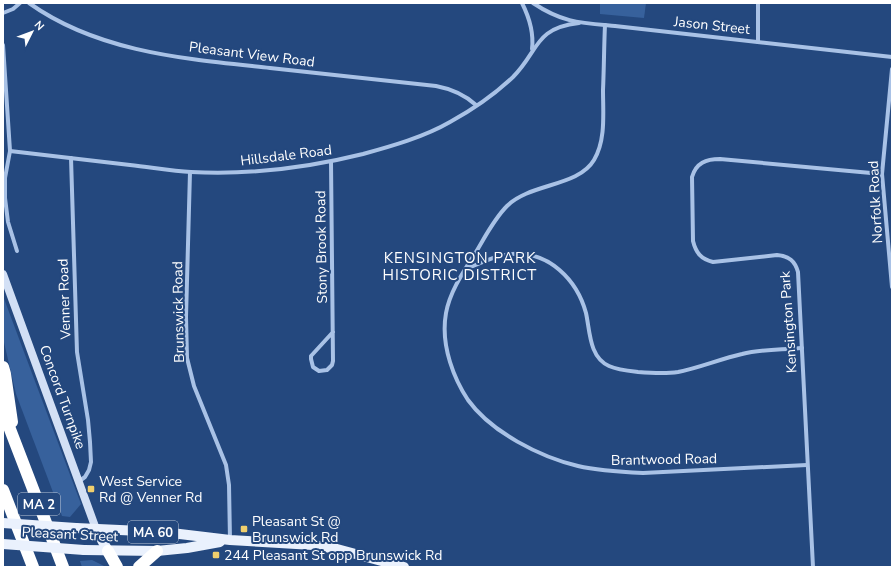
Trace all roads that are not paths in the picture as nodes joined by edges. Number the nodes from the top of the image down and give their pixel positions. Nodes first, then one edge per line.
1 (20, 3) edge
2 (29, 3) edge
3 (522, 3) edge
4 (533, 3) edge
5 (758, 3) edge
6 (3, 13) edge
7 (579, 23) junction
8 (605, 25) junction
9 (758, 42) junction
10 (3, 44) edge
11 (531, 51) junction
12 (892, 56) edge
13 (892, 69) edge
14 (476, 105) junction
15 (10, 151) junction
16 (71, 158) junction
17 (331, 162) junction
18 (190, 172) junction
19 (882, 174) junction
20 (17, 251) dead end
21 (465, 269) junction
22 (3, 274) edge
23 (892, 287) edge
24 (332, 332) junction
25 (802, 348) junction
26 (3, 367) edge
27 (3, 411) edge
28 (15, 441) junction
29 (807, 465) junction
30 (78, 482) junction
31 (3, 490) edge
32 (3, 523) edge
33 (96, 529) junction
34 (230, 540) junction
35 (3, 544) edge
36 (108, 551) junction
37 (157, 551) junction
38 (33, 567) edge
39 (63, 567) edge
40 (117, 567) edge
41 (139, 567) edge
42 (404, 567) edge
43 (813, 567) edge

1 - 6 street
2 - 14 street, Pleasant View Road
3 - 11 street
4 - 7 street, Jason Street
5 - 9 street
7 - 8 street, Jason Street
7 - 11 street, Hillsdale Road
8 - 9 street, Jason Street
8 - 21 street, Brantwood Road
9 - 12 street, Jason Street
10 - 15 street
11 - 14 street, Hillsdale Road
13 - 19 street, Norfolk Road
14 - 17 street, Hillsdale Road
15 - 16 street, Hillsdale Road
15 - 20 street
16 - 18 street, Hillsdale Road
16 - 30 street, Venner Road
17 - 18 street, Hillsdale Road
17 - 24 street, Stony Brook Road
18 - 34 street, Brunswick Road
19 - 23 street, Norfolk Road
19 - 25 street, Kensington Park
21 - 25 street
21 - 29 street, Brantwood Road
22 - 30 main road, Concord Turnpike
24 - 24 street, Stony Brook Road
25 - 29 street, Kensington Park
26 - 28 highway
27 - 28 highway, MA 2
28 - 39 highway, MA 2
29 - 43 street, Kensington Park
30 - 33 main road, Concord Turnpike
31 - 38 highway, MA 2
32 - 33 main road, Pleasant Street / MA 60, bridge
33 - 34 main road, Pleasant Street / MA 60
33 - 36 main road
34 - 37 main road, Pleasant Street / MA 60
34 - 42 main road, Pleasant Street / MA 60
35 - 36 main road, Pleasant Street / MA 60, bridge
36 - 37 main road, Pleasant Street / MA 60
36 - 40 highway
37 - 41 highway

